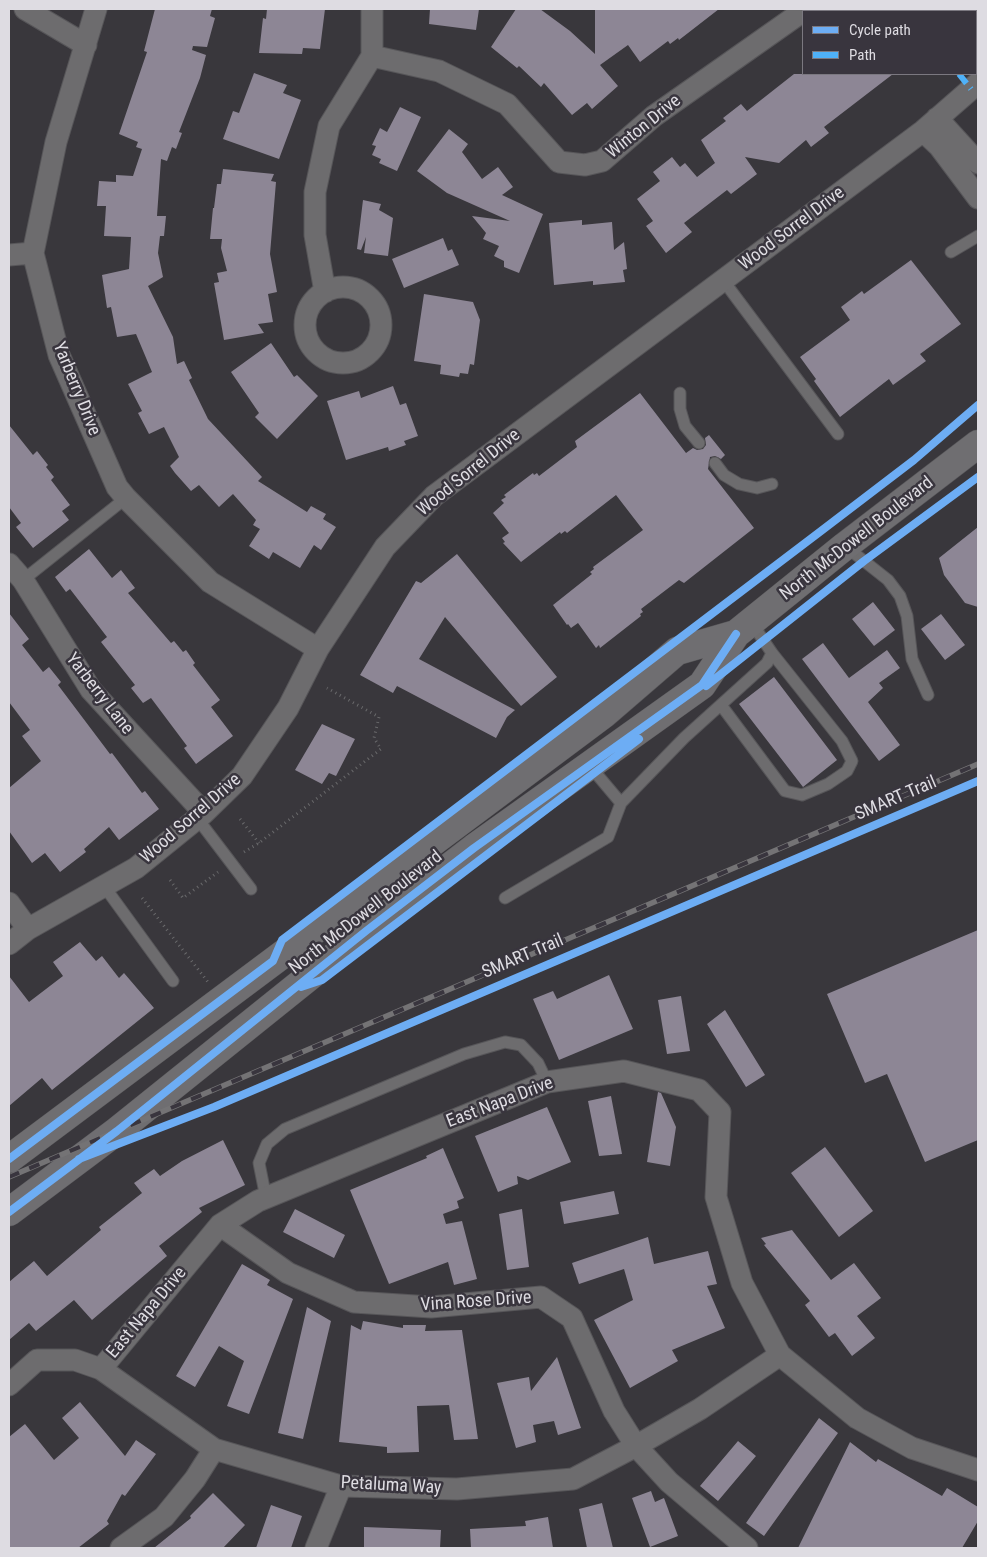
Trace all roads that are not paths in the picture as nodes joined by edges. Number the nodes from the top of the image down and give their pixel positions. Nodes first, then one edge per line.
1 (24, 9) edge
2 (96, 9) edge
3 (372, 9) edge
4 (802, 12) edge
5 (86, 45) junction
6 (372, 56) junction
7 (978, 83) edge
8 (930, 124) junction
9 (978, 163) edge
10 (978, 198) edge
11 (978, 236) edge
12 (951, 252) dead end
13 (33, 253) junction
14 (9, 256) edge
15 (723, 280) junction
16 (325, 292) dead end
17 (680, 393) dead end
18 (838, 434) dead end
19 (699, 443) dead end
20 (978, 444) edge
21 (715, 464) dead end
22 (772, 484) dead end
23 (126, 498) junction
24 (845, 546) junction
25 (9, 564) edge
26 (23, 580) junction
27 (743, 628) junction
28 (318, 649) junction
29 (772, 653) junction
30 (928, 695) dead end
31 (721, 704) junction
32 (589, 765) junction
33 (621, 803) junction
34 (201, 815) junction
35 (104, 886) junction
36 (251, 889) dead end
37 (505, 898) dead end
38 (9, 903) edge
39 (28, 930) junction
40 (9, 944) edge
41 (173, 981) dead end
42 (547, 1082) junction
43 (9, 1159) edge
44 (266, 1198) junction
45 (9, 1212) edge
46 (220, 1225) junction
47 (780, 1355) junction
48 (101, 1369) junction
49 (9, 1384) edge
50 (636, 1446) junction
51 (214, 1449) junction
52 (978, 1470) edge
53 (340, 1486) junction
54 (121, 1548) edge
55 (316, 1548) edge
56 (747, 1548) edge

1 - 5 street
2 - 5 street, Yarberry Drive
3 - 6 street
4 - 6 street, Winton Drive
5 - 13 street, Yarberry Drive
6 - 16 street
7 - 8 street, Wood Sorrel Drive
8 - 9 street
8 - 10 street
8 - 15 street, Wood Sorrel Drive
11 - 12 lane
13 - 14 street
13 - 23 street, Yarberry Drive
15 - 18 lane
15 - 28 street, Wood Sorrel Drive
17 - 19 lane
20 - 24 main road, North McDowell Boulevard
21 - 22 lane
23 - 26 lane
23 - 28 street, Yarberry Drive
24 - 27 main road, North McDowell Boulevard
24 - 30 lane
25 - 26 street, Yarberry Lane
26 - 34 street, Yarberry Lane
27 - 29 lane
27 - 32 main road, North McDowell Boulevard
27 - 43 main road, North McDowell Boulevard
28 - 34 street, Wood Sorrel Drive
29 - 31 lane
29 - 31 lane
31 - 33 lane
32 - 33 lane
32 - 45 main road, North McDowell Boulevard
33 - 37 lane
34 - 35 street, Wood Sorrel Drive
34 - 36 lane
35 - 39 street, Wood Sorrel Drive
35 - 41 lane
38 - 39 street
39 - 40 street, Wood Sorrel Drive
42 - 44 street, East Napa Drive
42 - 44 lane
42 - 47 street, East Napa Drive
44 - 46 street, East Napa Drive
46 - 48 street, East Napa Drive
46 - 50 street, Vina Rose Drive
47 - 50 street, Petaluma Way
47 - 52 street
48 - 49 street, Petaluma Way
48 - 51 street, Petaluma Way
50 - 53 street, Petaluma Way
50 - 56 street, Vina Rose Drive
51 - 53 street, Petaluma Way
51 - 54 street
53 - 55 street

